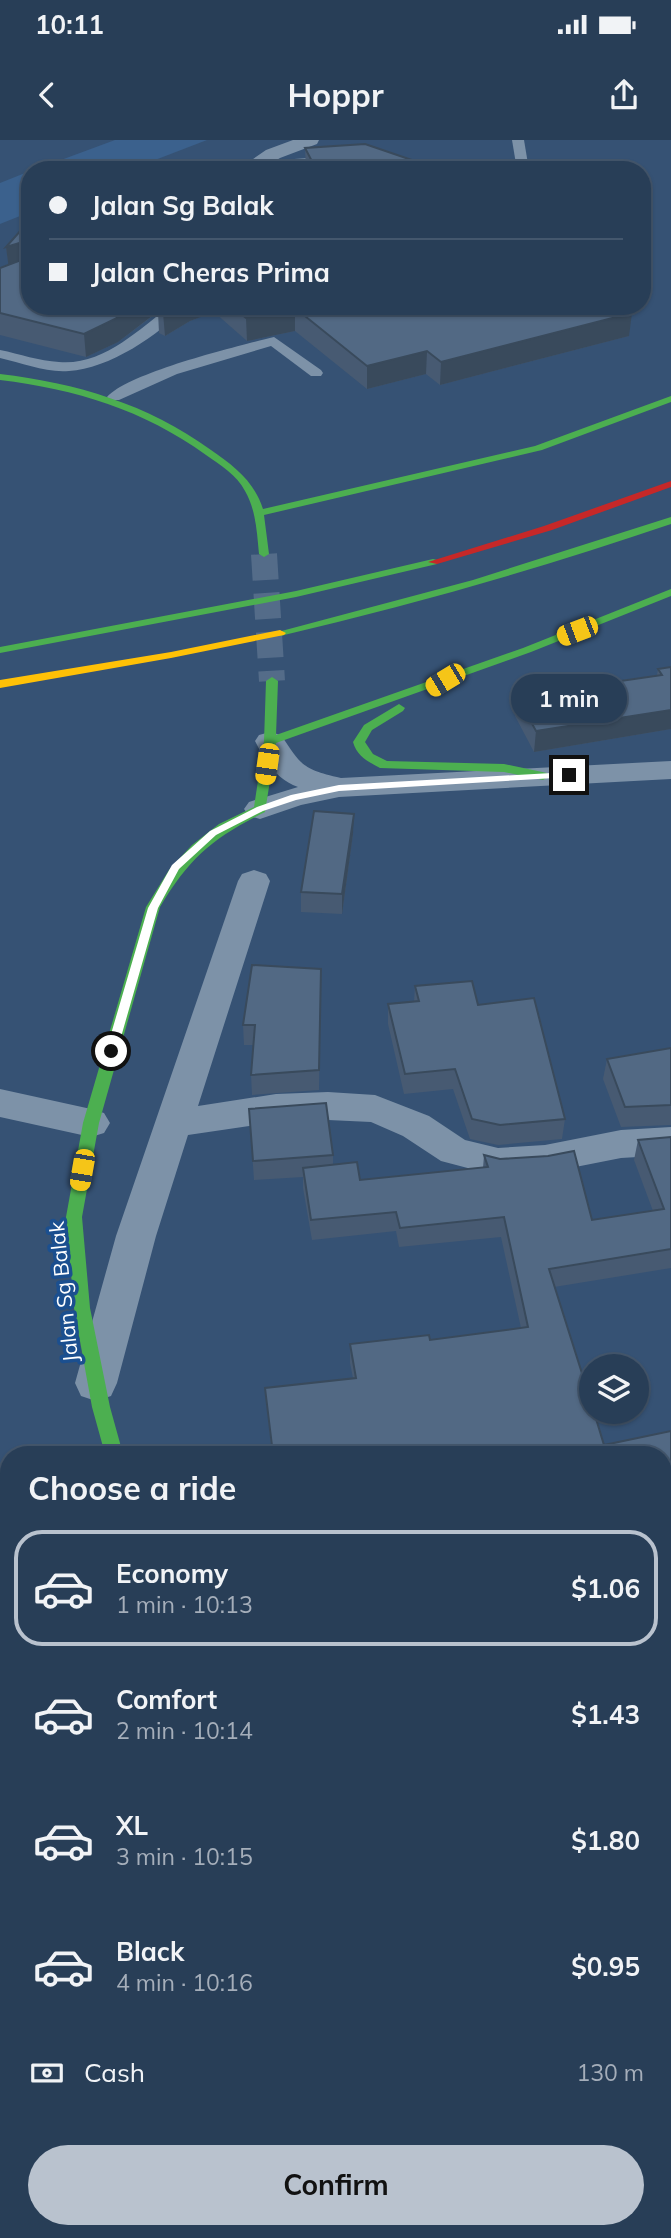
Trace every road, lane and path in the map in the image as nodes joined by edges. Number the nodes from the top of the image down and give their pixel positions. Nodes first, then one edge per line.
1 (310, 140) edge
2 (519, 140) edge
3 (355, 159) edge
4 (264, 161) edge
5 (331, 161) edge
6 (522, 161) edge
7 (167, 315) edge
8 (0, 354) edge
9 (317, 373) dead end
10 (0, 377) edge
11 (114, 397) junction
12 (671, 399) edge
13 (671, 484) edge
14 (261, 513) junction
15 (671, 520) edge
16 (264, 554) tunnel mouth
17 (671, 592) edge
18 (0, 650) edge
19 (445, 680) junction
20 (272, 681) tunnel mouth
21 (0, 684) edge
22 (270, 741) junction
23 (671, 770) edge
24 (543, 776) junction
25 (339, 788) junction
26 (260, 809) junction
27 (254, 881) dead end
28 (0, 1103) edge
29 (91, 1123) junction
30 (174, 1123) junction
31 (671, 1141) edge
32 (96, 1383) junction
33 (112, 1446) edge

1 - 4 street
2 - 6 lane
3 - 5 lane
7 - 8 lane
9 - 11 lane
10 - 11 main road
11 - 14 main road
12 - 14 main road
13 - 18 main road
14 - 16 main road
15 - 21 main road
17 - 19 main road
19 - 22 main road
19 - 24 main road
20 - 22 main road
22 - 25 street
22 - 26 main road
23 - 24 street
24 - 25 street
25 - 26 street
26 - 29 main road, Jalan Sg Balak
27 - 30 street
28 - 29 street
29 - 32 main road, Jalan Sg Balak
30 - 31 street
30 - 32 street
32 - 33 main road, Jalan Sg Balak

